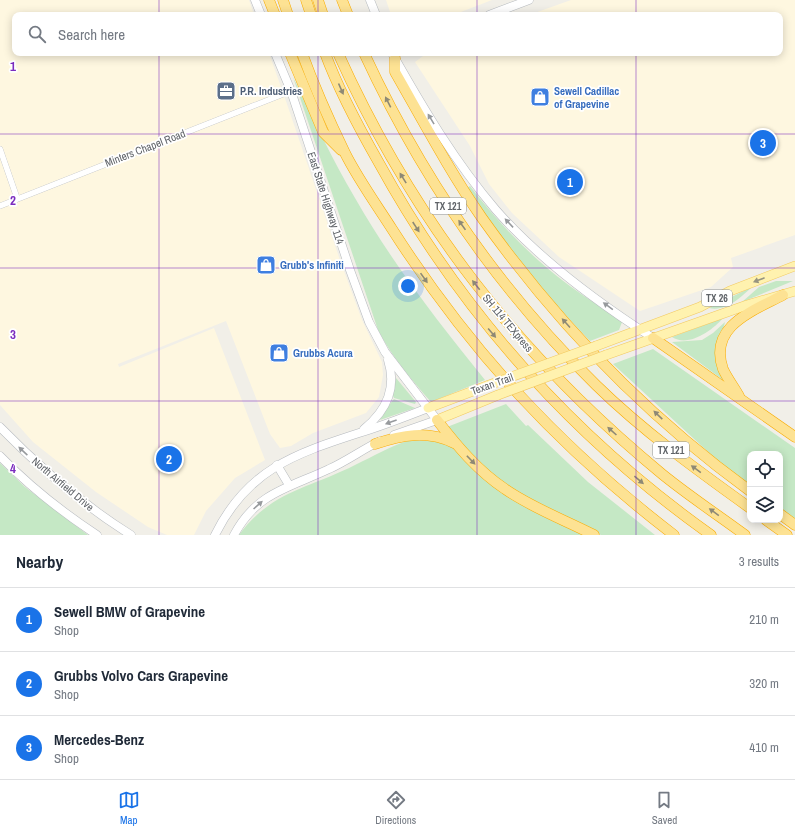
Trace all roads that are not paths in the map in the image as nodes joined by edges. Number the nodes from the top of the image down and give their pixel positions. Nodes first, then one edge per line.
1 (255, 0) edge
2 (269, 0) edge
3 (283, 0) edge
4 (306, 0) edge
5 (318, 0) edge
6 (342, 0) edge
7 (370, 0) edge
8 (529, 0) edge
9 (259, 12) edge
10 (274, 12) edge
11 (287, 12) edge
12 (310, 12) edge
13 (322, 12) edge
14 (347, 12) edge
15 (375, 12) edge
16 (497, 12) edge
17 (276, 56) edge
18 (291, 56) edge
19 (303, 56) edge
20 (326, 56) edge
21 (339, 56) edge
22 (365, 56) edge
23 (393, 56) edge
24 (291, 91) junction
25 (0, 150) edge
26 (346, 154) junction
27 (17, 198) junction
28 (0, 206) edge
29 (795, 266) edge
30 (795, 291) edge
31 (783, 295) junction
32 (640, 330) junction
33 (653, 338) junction
34 (385, 352) junction
35 (741, 399) junction
36 (428, 408) junction
37 (437, 420) junction
38 (0, 427) edge
39 (359, 433) junction
40 (795, 437) edge
41 (375, 444) junction
42 (455, 444) junction
43 (0, 456) edge
44 (277, 465) junction
45 (289, 485) junction
46 (747, 489) edge
47 (747, 506) edge
48 (783, 516) edge
49 (770, 523) edge
50 (795, 525) edge
51 (97, 535) edge
52 (131, 535) edge
53 (215, 535) edge
54 (234, 535) edge
55 (594, 535) edge
56 (674, 535) edge
57 (711, 535) edge
58 (746, 535) edge
59 (787, 535) edge

1 - 9 main road
2 - 10 highway
3 - 11 highway
4 - 12 highway
5 - 13 highway
6 - 14 highway
7 - 15 main road
8 - 16 main road
17 - 24 main road, East State Highway 114
18 - 26 highway
19 - 26 highway
20 -> 57 highway, SH 114 TEXpress
58 -> 21 highway, SH 114 TEXpress
47 -> 22 highway, TX 121
32 -> 23 main road
46 -> 23 highway
24 - 27 street, Minters Chapel Road
24 - 34 main road, East State Highway 114
25 - 27 street
26 -> 56 highway
27 - 28 street, Minters Chapel Road
29 -> 32 main road, Texan Trail / TX 26
30 - 31 main road, Texan Trail / TX 26
31 - 33 main road, Texan Trail / TX 26
31 - 35 highway
32 - 33 main road
32 - 36 main road, Texan Trail, bridge
33 - 35 highway
33 - 37 main road, Texan Trail / TX 26, bridge
34 - 36 main road, East State Highway 114
34 - 39 main road
35 - 40 highway
36 - 37 main road, East State Highway 114
36 -> 39 main road, Texan Trail
37 - 41 main road, Texan Trail
37 - 42 highway
52 -> 38 main road, North Airfield Drive
39 - 44 main road, Texan Trail
41 - 42 highway
41 - 45 main road, Texan Trail
42 -> 55 highway
43 - 51 main road, North Airfield Drive
44 - 45 main road
44 - 53 main road, Texan Trail
54 -> 45 main road, Texan Trail
48 - 50 highway
49 - 59 highway

